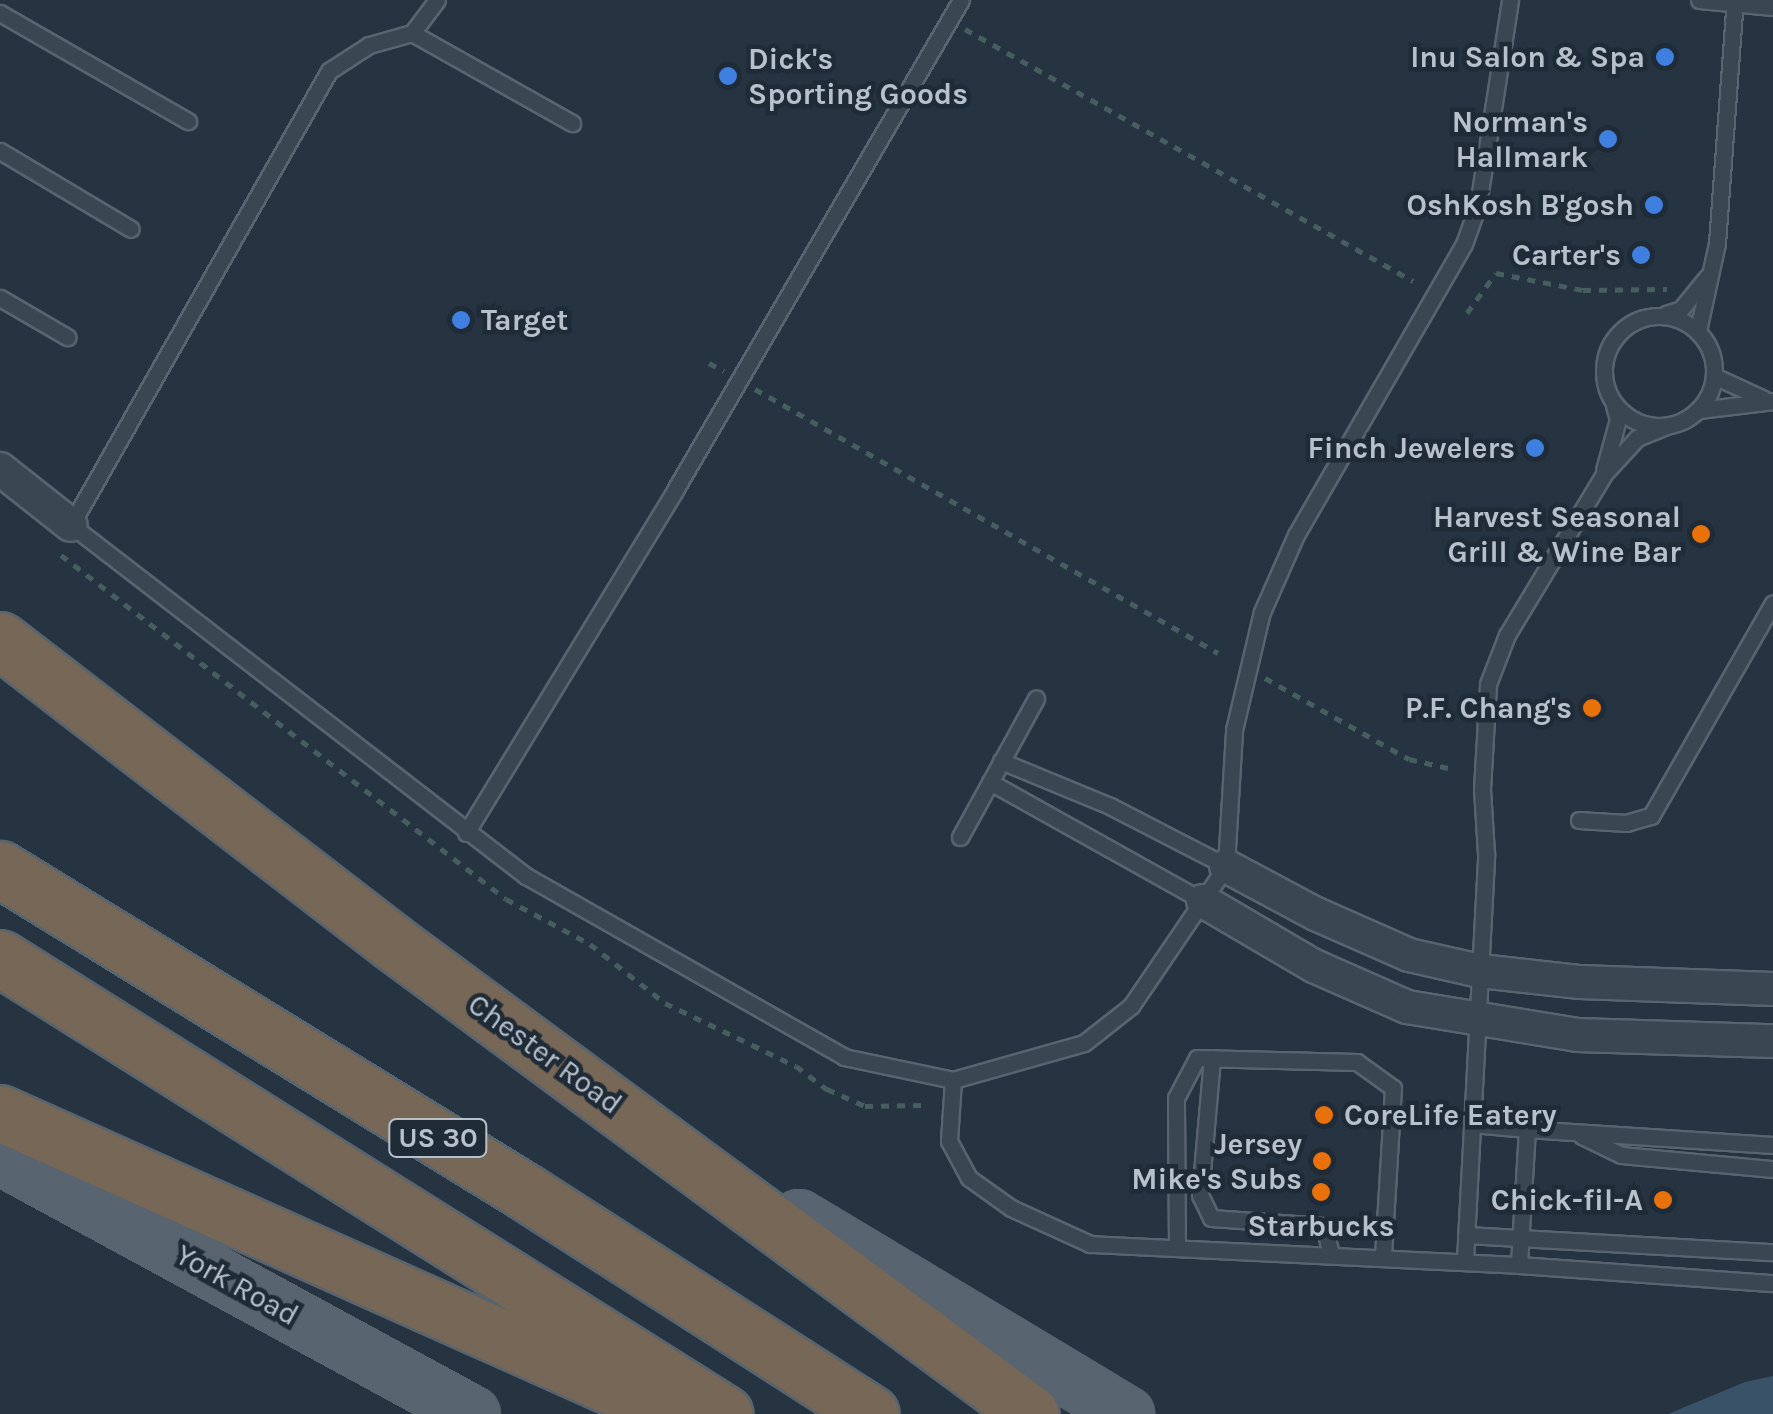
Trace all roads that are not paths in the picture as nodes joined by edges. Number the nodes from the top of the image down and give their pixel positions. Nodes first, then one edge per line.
1 (436, 0) edge
2 (961, 0) edge
3 (1510, 0) edge
4 (1699, 0) edge
5 (1735, 2) edge
6 (1773, 6) edge
7 (0, 13) edge
8 (412, 33) junction
9 (188, 121) dead end
10 (572, 123) dead end
11 (0, 151) edge
12 (130, 229) dead end
13 (1710, 274) junction
14 (0, 298) edge
15 (1662, 315) junction
16 (1698, 331) junction
17 (67, 337) dead end
18 (1714, 376) junction
19 (1770, 400) edge
20 (1614, 404) junction
21 (1699, 410) junction
22 (1666, 426) junction
23 (0, 469) edge
24 (1604, 474) junction
25 (72, 525) junction
26 (1773, 603) edge
27 (0, 640) edge
28 (1036, 699) dead end
29 (1001, 760) junction
30 (990, 782) junction
31 (1578, 820) dead end
32 (466, 834) junction
33 (960, 837) dead end
34 (1226, 866) junction
35 (0, 869) edge
36 (1204, 901) junction
37 (0, 958) edge
38 (1480, 971) junction
39 (1773, 988) edge
40 (1477, 1022) junction
41 (1773, 1041) edge
42 (1212, 1058) junction
43 (953, 1080) junction
44 (596, 1095) junction
45 (0, 1113) edge
46 (1472, 1124) junction
47 (1527, 1129) junction
48 (1573, 1132) junction
49 (1773, 1146) edge
50 (0, 1158) edge
51 (1773, 1169) edge
52 (1466, 1234) junction
53 (1520, 1238) junction
54 (1178, 1248) junction
55 (1773, 1252) edge
56 (1331, 1254) junction
57 (1383, 1257) junction
58 (1465, 1260) junction
59 (1518, 1265) junction
60 (1773, 1283) edge
61 (473, 1414) edge
62 (673, 1414) edge
63 (725, 1414) edge
64 (871, 1414) edge
65 (1031, 1414) edge
66 (1127, 1414) edge

1 - 8 lane
2 - 32 lane
3 - 34 lane
4 - 5 lane
5 - 6 lane
5 - 13 lane
7 - 9 lane
8 - 10 lane
8 - 25 lane
11 - 12 lane
13 - 15 lane
13 - 16 lane
14 - 17 lane
15 - 16 lane
15 - 20 lane
16 - 18 lane
18 - 19 lane
18 - 21 lane
19 - 21 lane
20 - 22 lane
20 - 24 lane
21 - 22 lane
22 - 24 lane
23 - 25 street
24 - 38 lane
25 - 32 lane
26 - 31 lane
27 - 44 highway, Chester Road
28 - 29 lane
29 - 30 lane
29 - 34 lane
30 - 33 lane
30 - 36 lane
32 - 43 lane
34 - 36 lane
34 - 38 street
35 - 64 highway, US 30
36 - 40 street
36 - 43 lane
37 - 63 highway, US 30
38 - 39 street
38 - 40 lane
40 - 41 street
40 - 46 lane
42 - 54 lane
42 - 56 lane
42 - 57 lane
43 - 54 lane
44 - 65 highway
44 - 66 main road, Chester Road
45 - 62 highway
46 - 47 lane
46 - 52 lane
47 - 48 lane
47 - 53 lane
48 - 49 lane
48 - 51 lane
50 - 61 main road, York Road
52 - 53 lane
52 - 58 lane
53 - 55 lane
53 - 59 lane
54 - 56 lane
56 - 57 lane
57 - 58 lane
58 - 59 lane
59 - 60 lane

